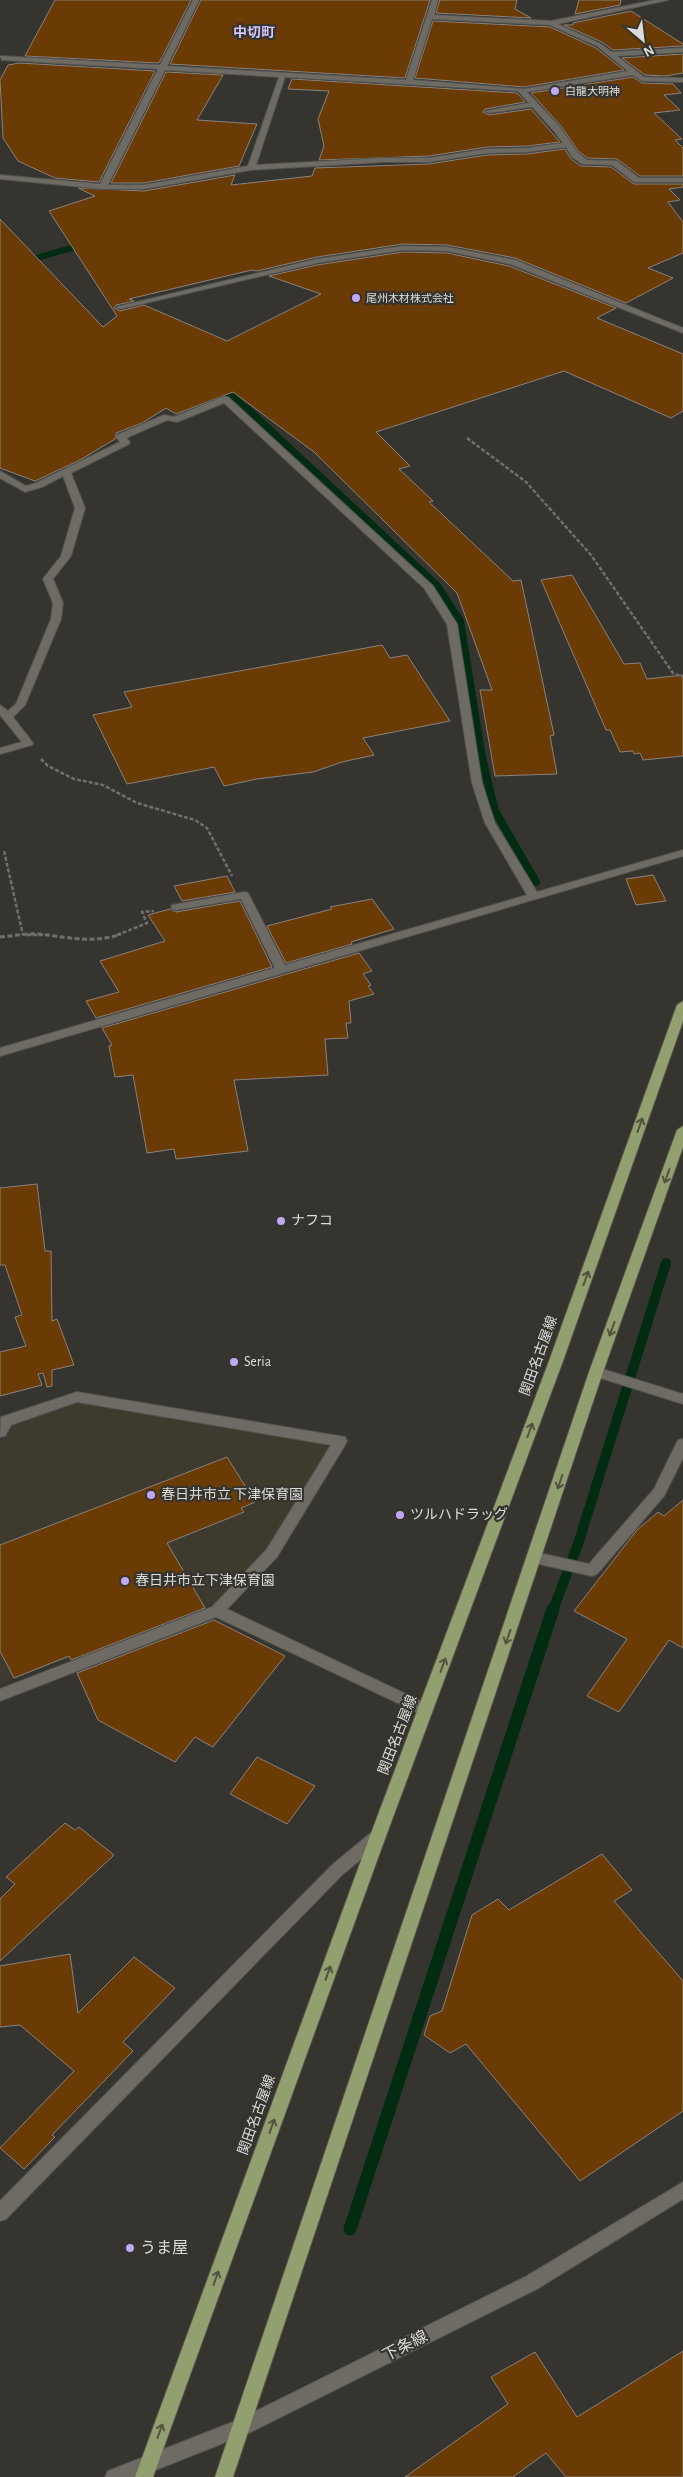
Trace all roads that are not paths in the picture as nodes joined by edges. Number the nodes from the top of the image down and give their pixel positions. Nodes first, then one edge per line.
1 (196, 0) edge
2 (435, 0) edge
3 (665, 0) edge
4 (429, 17) junction
5 (551, 23) junction
6 (683, 50) edge
7 (611, 54) junction
8 (2, 58) dead end
9 (162, 67) junction
10 (632, 73) junction
11 (283, 74) junction
12 (683, 80) edge
13 (409, 82) junction
14 (522, 91) junction
15 (534, 104) junction
16 (489, 111) dead end
17 (566, 145) junction
18 (251, 168) junction
19 (0, 177) edge
20 (683, 180) edge
21 (103, 187) junction
22 (120, 307) dead end
23 (683, 331) edge
24 (66, 472) junction
25 (0, 474) edge
26 (0, 708) edge
27 (7, 717) junction
28 (0, 751) edge
29 (683, 853) edge
30 (534, 897) junction
31 (176, 907) road end
32 (282, 970) junction
33 (683, 1005) edge
34 (0, 1052) edge
35 (683, 1130) edge
36 (596, 1372) junction
37 (683, 1400) edge
38 (0, 1432) edge
39 (683, 1444) edge
40 (535, 1558) junction
41 (217, 1611) junction
42 (0, 1695) edge
43 (426, 1710) junction
44 (378, 1836) junction
45 (683, 2190) edge
46 (0, 2213) edge
47 (243, 2427) junction
48 (146, 2470) edge
49 (114, 2477) edge
50 (224, 2477) edge

1 - 9 street
2 - 4 street
3 - 5 street
4 - 5 street
4 - 13 street
5 - 7 street
6 - 7 street
7 - 10 street
8 - 9 street
9 - 11 street
9 - 21 street
10 - 12 street
10 - 14 street
11 - 13 street
11 - 18 street
13 - 14 street
14 - 15 street
15 - 16 street
15 - 17 street
17 - 18 street
17 - 20 street
18 - 21 street
19 - 21 street
22 - 23 street
24 - 25 street
24 - 27 street
24 - 30 street
26 - 27 street
27 - 28 street
29 - 30 street
30 - 32 street
31 - 32 street
32 - 34 street
43 -> 33 main road, 関田名古屋線
35 -> 36 main road
36 - 37 street
36 -> 40 main road
38 - 41 street
39 - 40 street
40 -> 47 main road
41 - 42 street
41 - 43 street
43 - 44 main road, 関田名古屋線
44 - 46 street
48 -> 44 main road, 関田名古屋線
45 - 47 street, 下条線
47 - 48 street, 下条線
47 - 50 main road
48 - 49 street, 下条線

